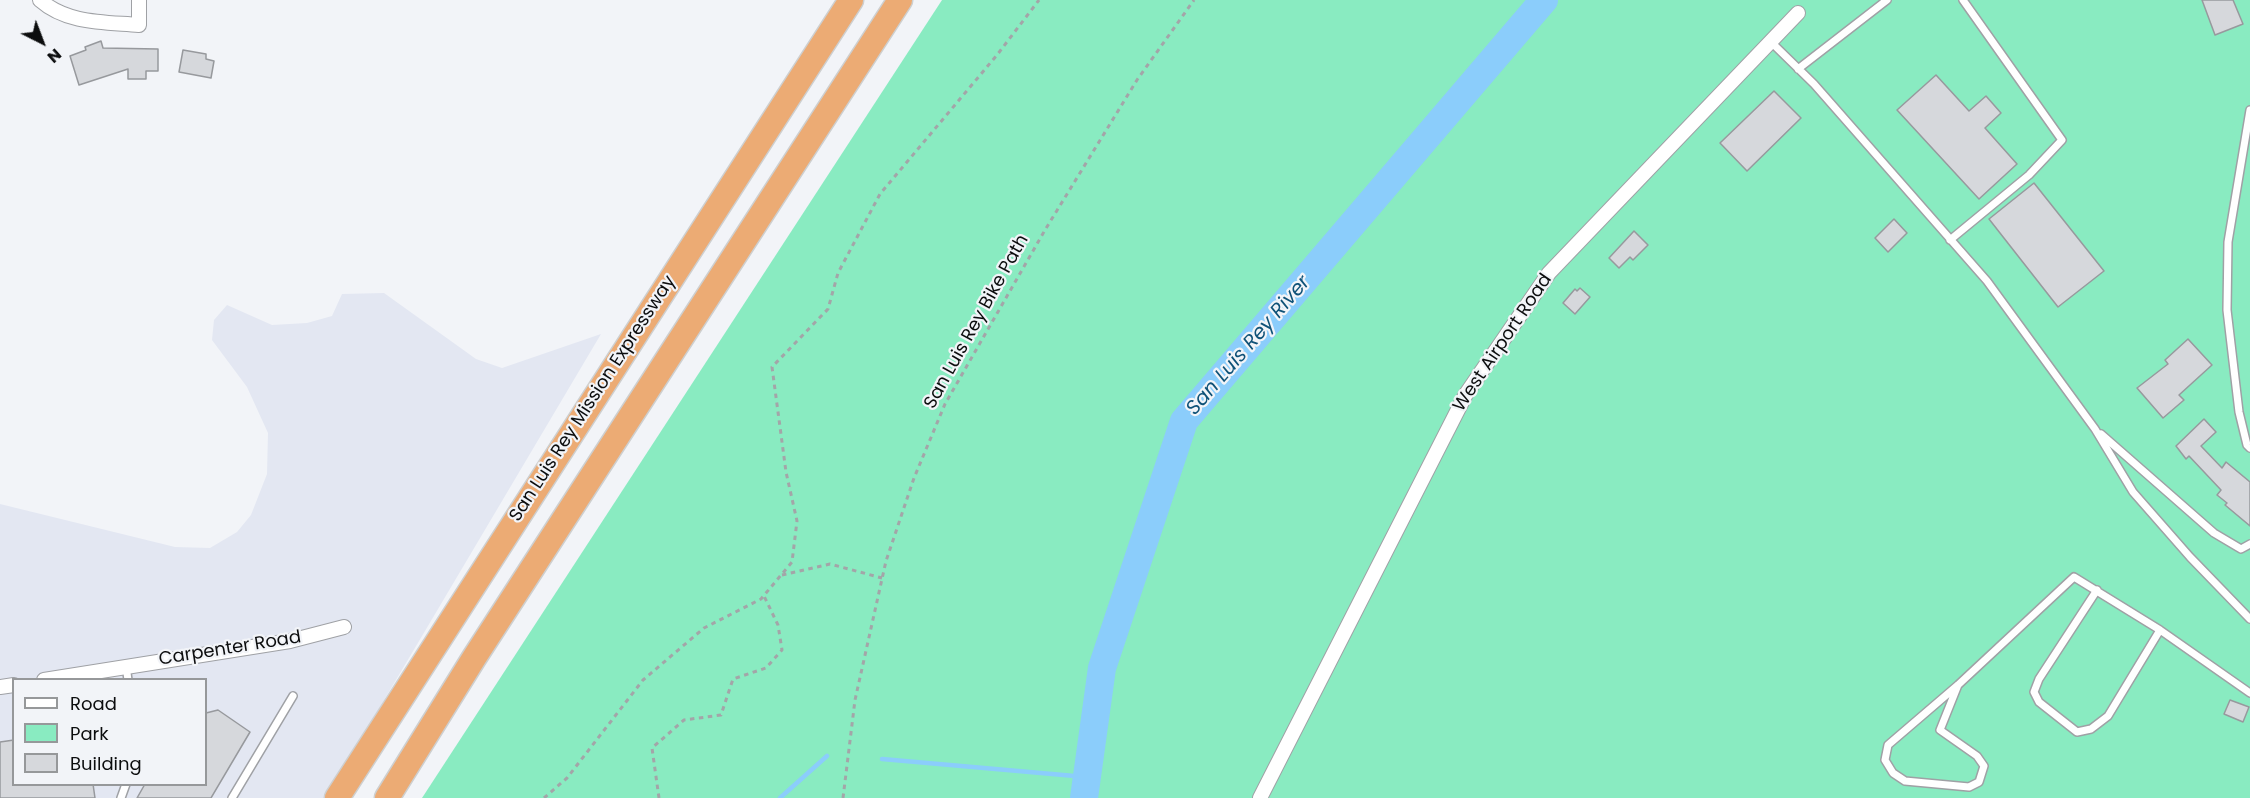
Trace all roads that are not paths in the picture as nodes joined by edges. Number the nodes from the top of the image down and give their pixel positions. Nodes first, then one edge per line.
1 (40, 0) edge
2 (140, 0) edge
3 (851, 0) edge
4 (900, 0) edge
5 (1887, 0) edge
6 (1963, 0) edge
7 (1798, 13) dead end
8 (1771, 42) junction
9 (1798, 69) junction
10 (2250, 110) edge
11 (1950, 240) junction
12 (2095, 429) junction
13 (2249, 447) edge
14 (2250, 544) edge
15 (2097, 590) junction
16 (2250, 619) edge
17 (344, 627) dead end
18 (2160, 630) junction
19 (127, 673) edge
20 (68, 678) edge
21 (1958, 685) junction
22 (2250, 693) edge
23 (293, 696) dead end
24 (232, 798) edge
25 (337, 798) edge
26 (387, 798) edge
27 (1260, 798) edge

1 - 2 street
3 - 25 highway, San Luis Rey Mission Expressway
4 - 26 highway
5 - 9 lane
6 - 11 lane
7 - 8 street, West Airport Road
8 - 9 lane
8 - 27 street, West Airport Road
9 - 11 lane
10 - 13 lane
11 - 12 lane
12 - 14 lane
12 - 16 lane
15 - 18 lane
15 - 18 lane
15 - 21 lane
17 - 19 street, Carpenter Road
18 - 22 lane
19 - 20 street, Carpenter Road
21 - 21 lane
23 - 24 lane

